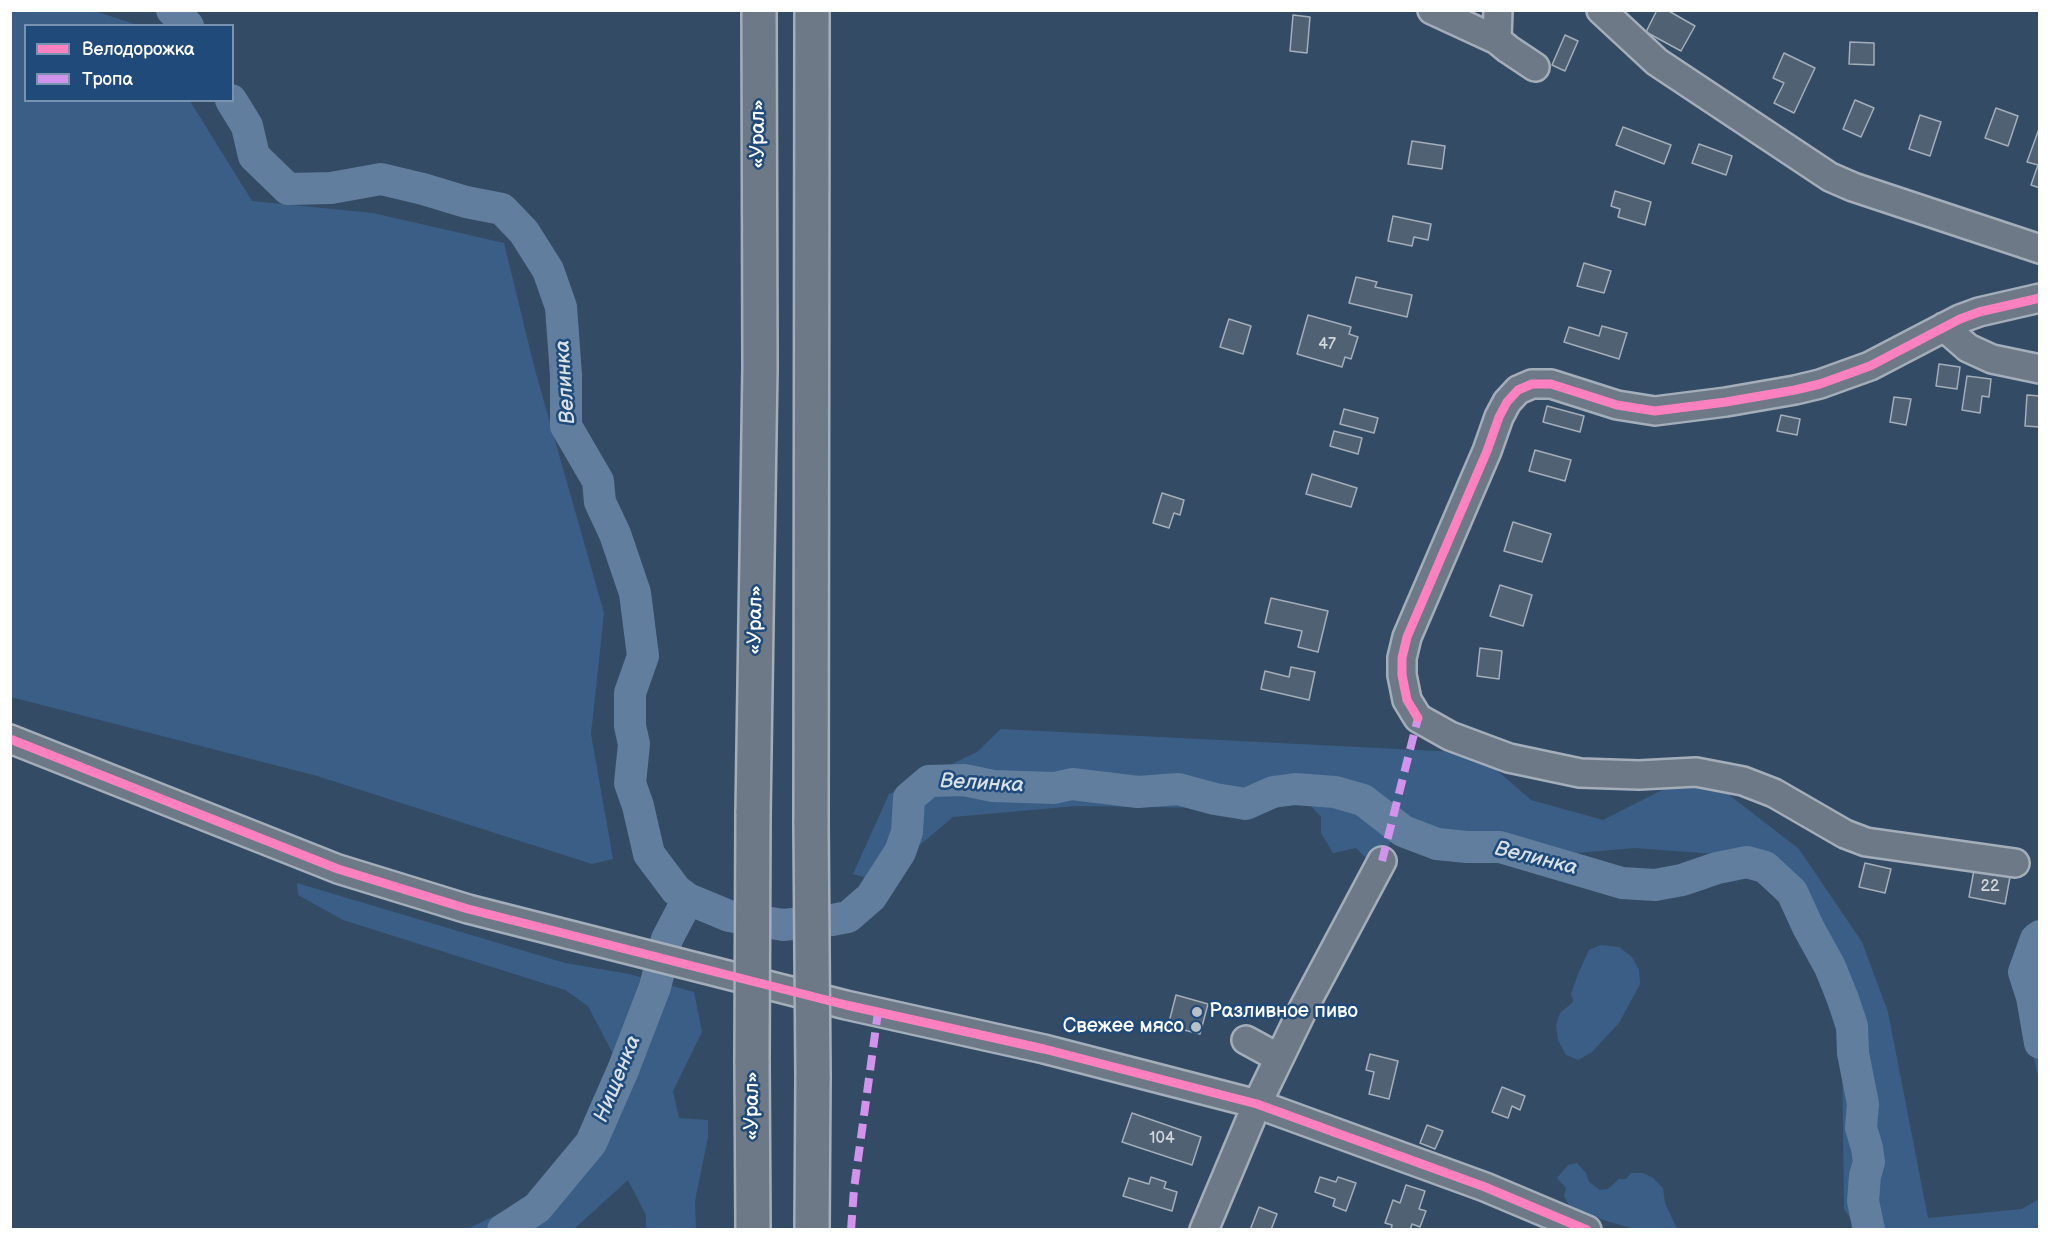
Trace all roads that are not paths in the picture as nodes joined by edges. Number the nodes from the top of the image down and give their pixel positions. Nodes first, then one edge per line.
1 (759, 10) edge
2 (812, 10) edge
3 (1432, 10) edge
4 (1498, 10) edge
5 (1601, 10) edge
6 (1497, 40) junction
7 (1535, 67) dead end
8 (2040, 249) edge
9 (2040, 298) edge
10 (1944, 327) junction
11 (2040, 369) edge
12 (10, 739) edge
13 (1382, 861) dead end
14 (2015, 863) dead end
15 (1246, 1040) dead end
16 (1279, 1058) junction
17 (1257, 1104) junction
18 (753, 1230) edge
19 (812, 1230) edge
20 (1204, 1230) edge
21 (1587, 1230) edge

1 - 18 highway, «Урал», bridge
2 - 19 highway, bridge
3 - 6 street
4 - 6 street
5 - 8 street
6 - 7 street
9 - 10 street
10 - 11 street
10 - 14 street
12 - 17 street
13 - 16 street
15 - 16 street
16 - 17 street
17 - 20 street
17 - 21 street

